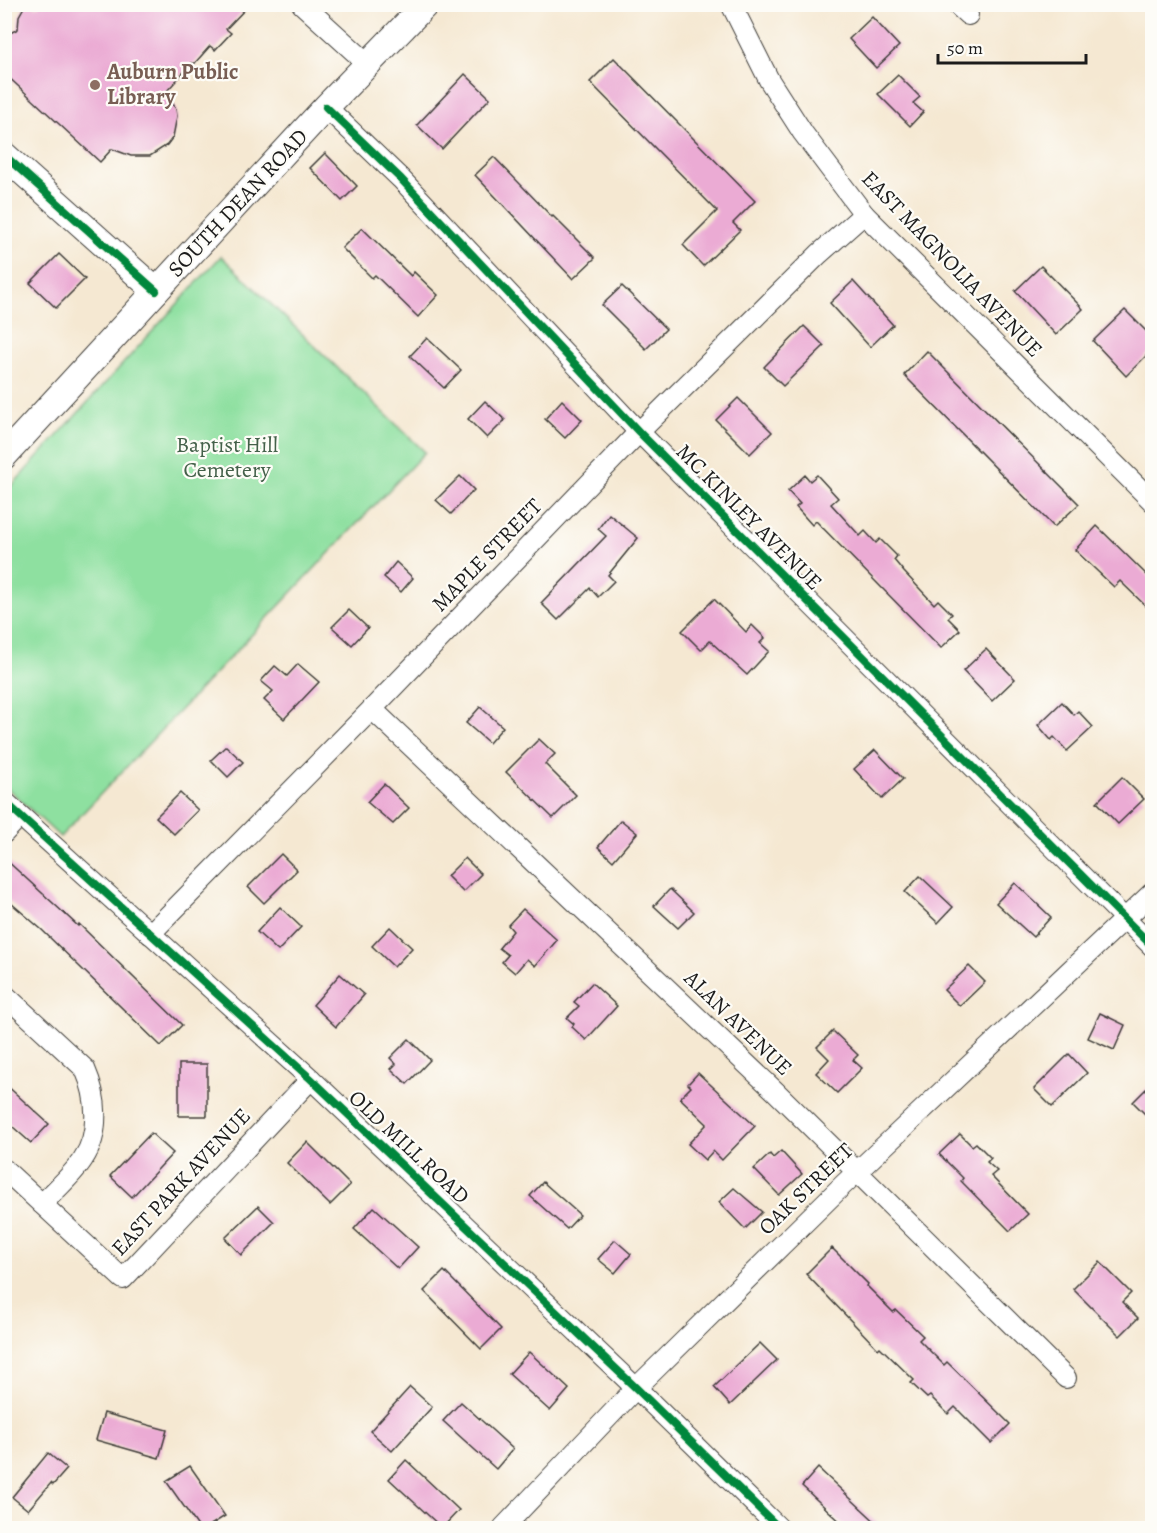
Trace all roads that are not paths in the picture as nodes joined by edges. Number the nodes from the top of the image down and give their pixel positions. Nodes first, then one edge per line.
1 (302, 4) edge
2 (426, 4) edge
3 (731, 4) edge
4 (368, 64) junction
5 (326, 107) junction
6 (4, 155) edge
7 (864, 214) junction
8 (156, 291) junction
9 (639, 432) junction
10 (4, 456) edge
11 (1152, 501) edge
12 (372, 709) junction
13 (4, 801) edge
14 (20, 816) junction
15 (4, 833) edge
16 (1152, 893) edge
17 (1126, 919) junction
18 (150, 934) junction
19 (1152, 946) edge
20 (4, 994) edge
21 (311, 1079) junction
22 (4, 1169) edge
23 (856, 1173) junction
24 (42, 1204) junction
25 (1066, 1378) dead end
26 (636, 1388) junction
27 (503, 1528) edge
28 (779, 1528) edge

1 - 4 street
2 - 4 street, SOUTH DEAN ROAD
3 - 7 street, EAST MAGNOLIA AVENUE
4 - 5 street, SOUTH DEAN ROAD
5 - 8 street, SOUTH DEAN ROAD
5 - 9 street, MC KINLEY AVENUE
6 - 8 street
7 - 9 street, MAPLE STREET
7 - 11 street, EAST MAGNOLIA AVENUE
8 - 10 street, SOUTH DEAN ROAD
9 - 12 street, MAPLE STREET
9 - 17 street, MC KINLEY AVENUE
12 - 18 street, MAPLE STREET
12 - 23 street, ALAN AVENUE
13 - 14 street, OLD MILL ROAD
14 - 15 street
14 - 18 street, OLD MILL ROAD
16 - 17 street, OAK STREET
17 - 19 street, MC KINLEY AVENUE
17 - 23 street, OAK STREET
18 - 21 street, OLD MILL ROAD
20 - 24 street
21 - 24 street, EAST PARK AVENUE
21 - 26 street, OLD MILL ROAD
22 - 24 street, EAST PARK AVENUE
23 - 25 street, ALAN AVENUE
23 - 26 street, OAK STREET
26 - 27 street, OAK STREET
26 - 28 street, OLD MILL ROAD

